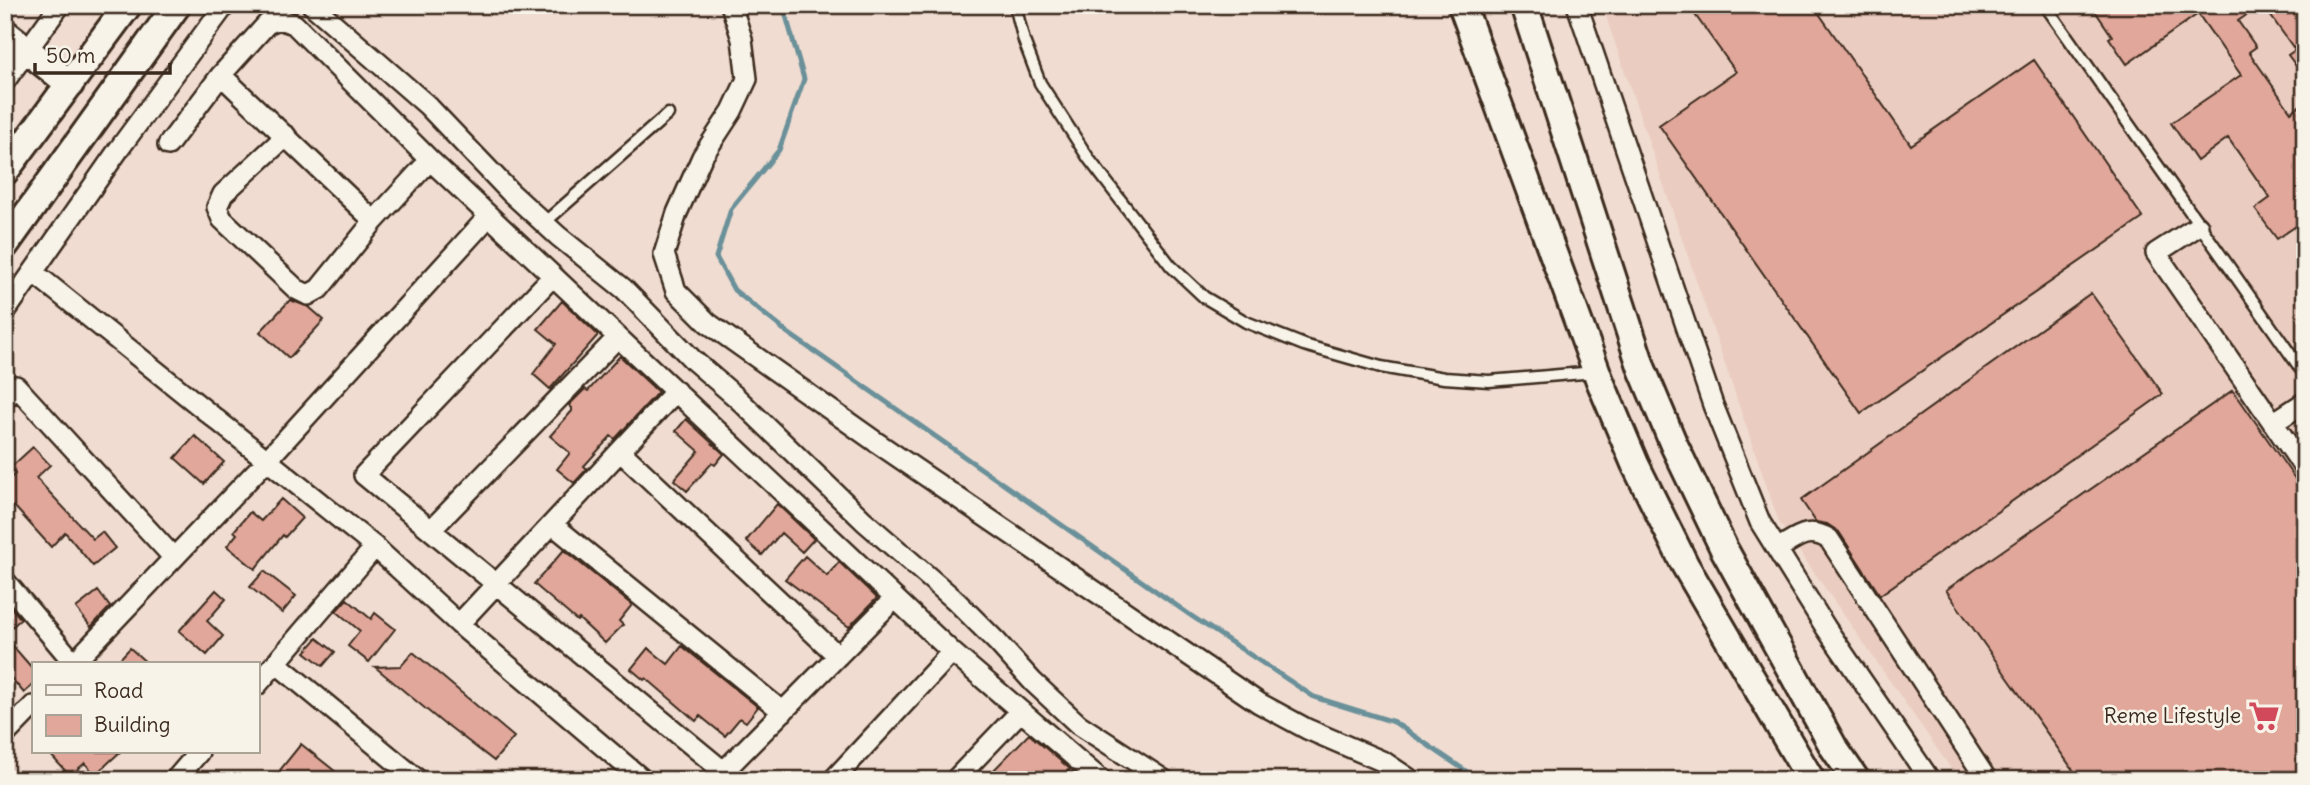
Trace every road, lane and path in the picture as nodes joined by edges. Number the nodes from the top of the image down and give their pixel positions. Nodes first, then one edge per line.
1 (60, 5) edge
2 (106, 5) edge
3 (128, 5) edge
4 (177, 5) edge
5 (225, 5) edge
6 (312, 5) edge
7 (731, 5) edge
8 (1015, 5) edge
9 (1462, 5) edge
10 (1524, 5) edge
11 (1577, 5) edge
12 (2045, 5) edge
13 (5, 33) edge
14 (97, 46) junction
15 (27, 49) junction
16 (221, 75) junction
17 (5, 81) edge
18 (70, 84) junction
19 (668, 114) dead end
20 (286, 136) junction
21 (168, 145) dead end
22 (430, 160) junction
23 (5, 171) edge
24 (489, 216) junction
25 (374, 221) junction
26 (544, 223) junction
27 (2198, 226) junction
28 (5, 245) edge
29 (33, 272) junction
30 (553, 276) junction
31 (5, 312) edge
32 (618, 337) junction
33 (1597, 372) junction
34 (2305, 375) edge
35 (676, 391) junction
36 (5, 400) edge
37 (2305, 402) edge
38 (2273, 423) junction
39 (620, 451) junction
40 (267, 460) junction
41 (2305, 469) edge
42 (552, 524) junction
43 (431, 530) junction
44 (375, 547) junction
45 (1776, 549) junction
46 (174, 558) junction
47 (5, 581) edge
48 (496, 584) junction
49 (895, 598) junction
50 (459, 624) junction
51 (952, 652) junction
52 (838, 656) junction
53 (71, 662) edge
54 (75, 662) edge
55 (276, 663) junction
56 (259, 683) edge
57 (32, 707) edge
58 (783, 712) junction
59 (1020, 712) junction
60 (5, 735) edge
61 (198, 754) edge
62 (729, 776) edge
63 (1090, 776) edge
64 (635, 777) edge
65 (175, 780) edge
66 (418, 780) edge
67 (832, 780) edge
68 (955, 780) edge
69 (1164, 780) edge
70 (1411, 780) edge
71 (1811, 780) edge
72 (1856, 780) edge
73 (1930, 780) edge
74 (1987, 780) edge

1 - 15 street
2 - 14 main road
3 - 14 main road
4 - 28 main road
5 - 29 street
6 - 26 street
7 - 70 street
8 - 33 lane
9 - 33 main road
10 - 72 main road
11 - 45 street
12 - 27 lane
13 - 15 main road
14 - 18 main road
15 - 17 street
15 - 18 main road
16 - 20 street
16 - 21 street
16 - 22 street
18 - 23 main road
19 - 26 lane
20 - 25 street
20 - 25 street
22 - 24 street
22 - 25 street
24 - 30 street
24 - 40 street
26 - 69 street
27 - 34 lane
27 - 38 street
29 - 31 street
29 - 40 street
30 - 32 street
30 - 43 street
32 - 35 street
32 - 43 street
33 - 71 main road
35 - 39 street
35 - 49 street
36 - 46 street
37 - 38 street
38 - 41 street
39 - 42 street
39 - 52 street
40 - 44 street
40 - 46 street
42 - 48 street
42 - 58 street
43 - 48 street
44 - 50 street
44 - 55 street
45 - 73 street
45 - 74 street
46 - 54 street
47 - 53 street
48 - 50 street
48 - 62 street
49 - 51 street
49 - 52 street
50 - 64 street
51 - 59 street
51 - 67 street
52 - 58 street
55 - 56 street
55 - 66 street
57 - 60 street
58 - 62 street
59 - 63 street
59 - 68 street
61 - 65 street

